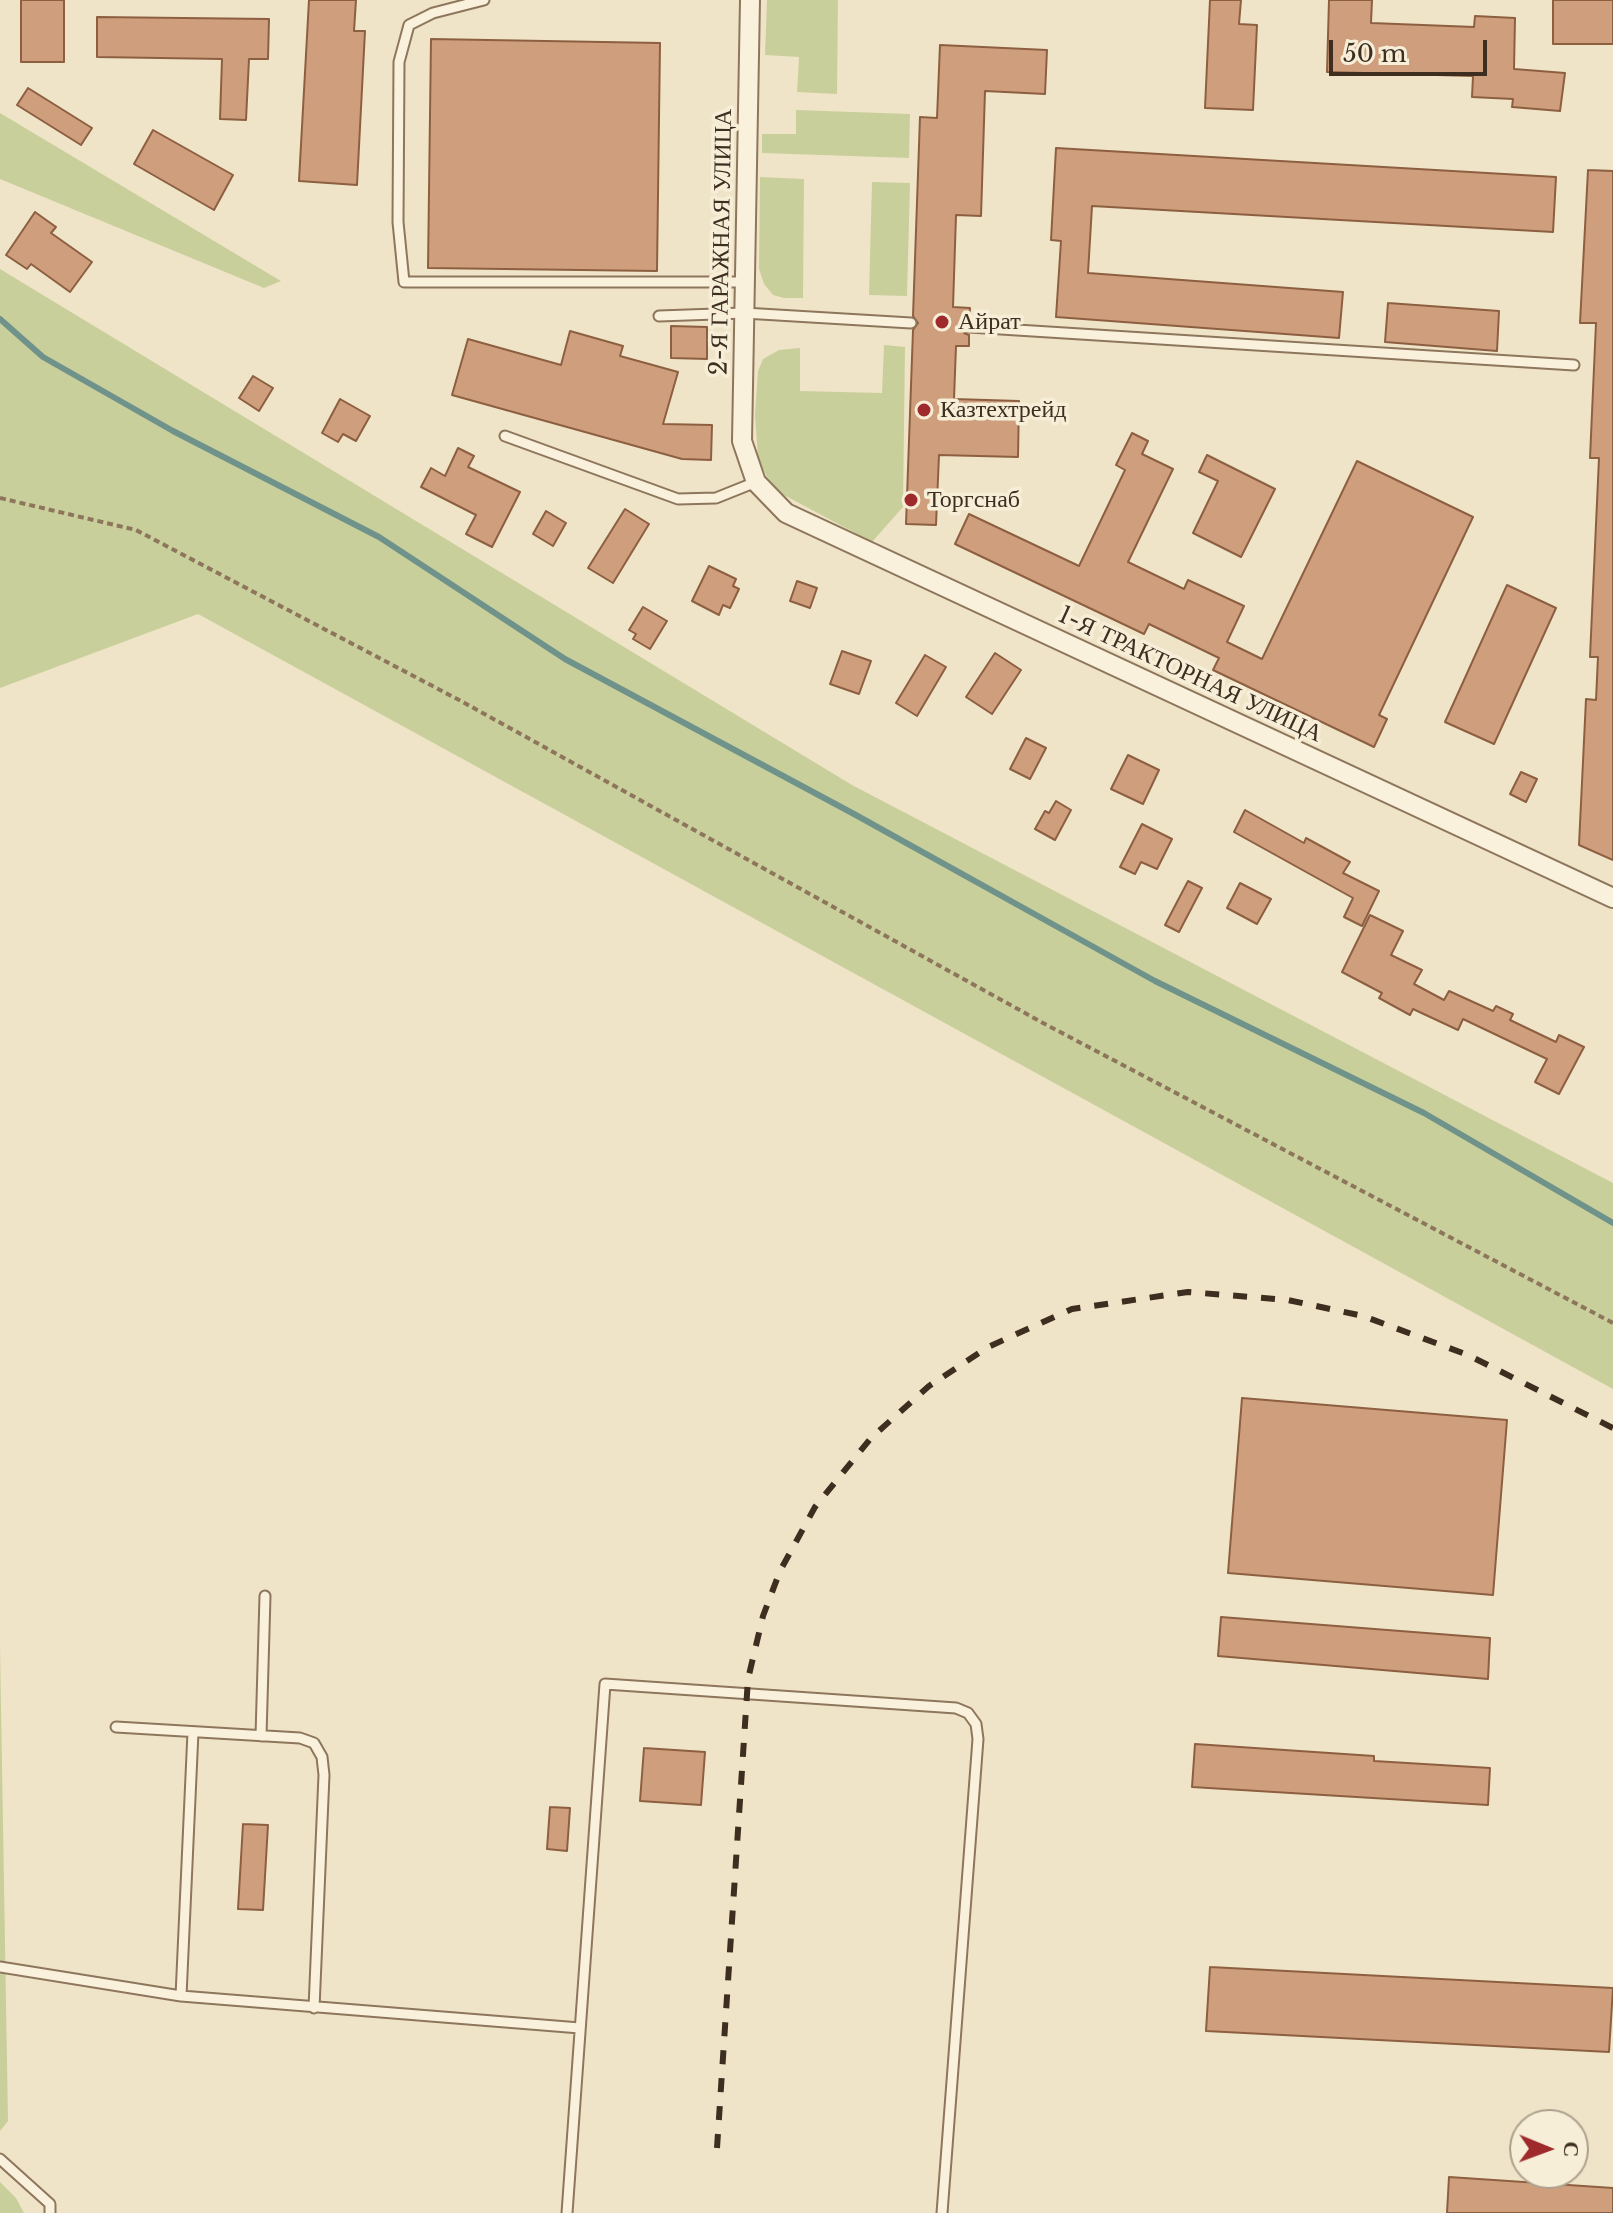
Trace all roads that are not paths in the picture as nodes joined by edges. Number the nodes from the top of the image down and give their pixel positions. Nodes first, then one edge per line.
1 (484, 0) edge
2 (750, 0) edge
3 (745, 282) junction
4 (744, 313) junction
5 (659, 316) dead end
6 (911, 323) dead end
7 (969, 327) dead end
8 (1574, 365) dead end
9 (505, 436) dead end
10 (756, 482) junction
11 (1613, 898) edge
12 (265, 1596) dead end
13 (116, 1727) dead end
14 (193, 1732) junction
15 (261, 1736) junction
16 (0, 1967) edge
17 (181, 1996) junction
18 (314, 2008) junction
19 (580, 2028) junction
20 (0, 2159) edge
21 (50, 2213) edge
22 (567, 2213) edge
23 (942, 2213) edge

1 - 3 lane
2 - 3 street, 2-Я ГАРАЖНАЯ УЛИЦА
3 - 4 street, 2-Я ГАРАЖНАЯ УЛИЦА
4 - 5 lane
4 - 6 lane
4 - 10 street, 2-Я ГАРАЖНАЯ УЛИЦА
7 - 8 lane
9 - 10 lane
10 - 11 street, 1-Я ТРАКТОРНАЯ УЛИЦА
12 - 15 lane
13 - 14 lane
14 - 15 lane
14 - 17 lane
15 - 18 lane
16 - 17 lane
17 - 18 lane
18 - 19 lane
19 - 22 lane
19 - 23 lane
20 - 21 lane

